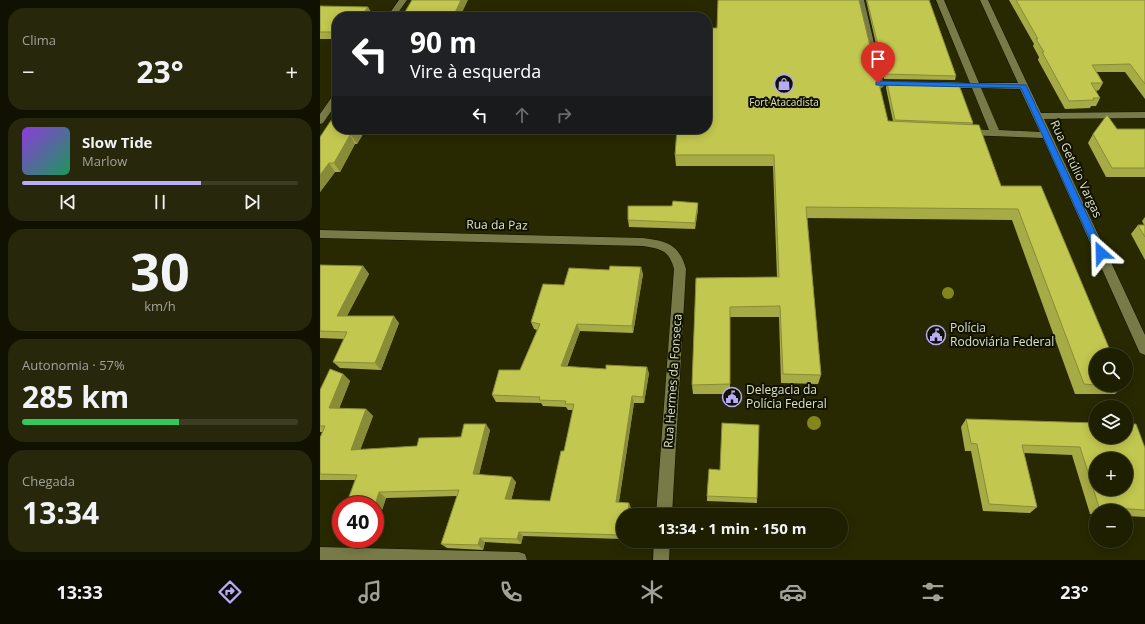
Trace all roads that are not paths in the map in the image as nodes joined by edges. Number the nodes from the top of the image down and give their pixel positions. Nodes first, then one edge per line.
1 (403, 0) edge
2 (860, 0) edge
3 (940, 0) edge
4 (984, 0) edge
5 (395, 12) edge
6 (931, 84) edge
7 (976, 85) junction
8 (1024, 86) junction
9 (882, 99) edge
10 (332, 103) edge
11 (1145, 115) edge
12 (1038, 116) junction
13 (320, 121) edge
14 (957, 131) edge
15 (995, 133) junction
16 (1046, 135) junction
17 (320, 234) edge
18 (671, 249) joint
19 (1145, 349) edge
20 (664, 508) edge
21 (662, 548) edge
22 (320, 555) edge
23 (519, 560) edge
24 (661, 560) edge

1 - 5 street
2 - 9 street
3 - 7 street
4 - 8 street, Rua Getúlio Vargas
6 - 7 street
7 - 8 street
7 - 15 street
8 - 12 street, Rua Getúlio Vargas
10 - 13 street
11 - 12 street
12 - 16 street, Rua Getúlio Vargas
14 - 15 street
15 - 16 street
16 - 19 street, Rua Getúlio Vargas
17 - 18 street, Rua da Paz
18 - 20 street, Rua Hermes da Fonseca
21 - 24 street
22 - 23 street

